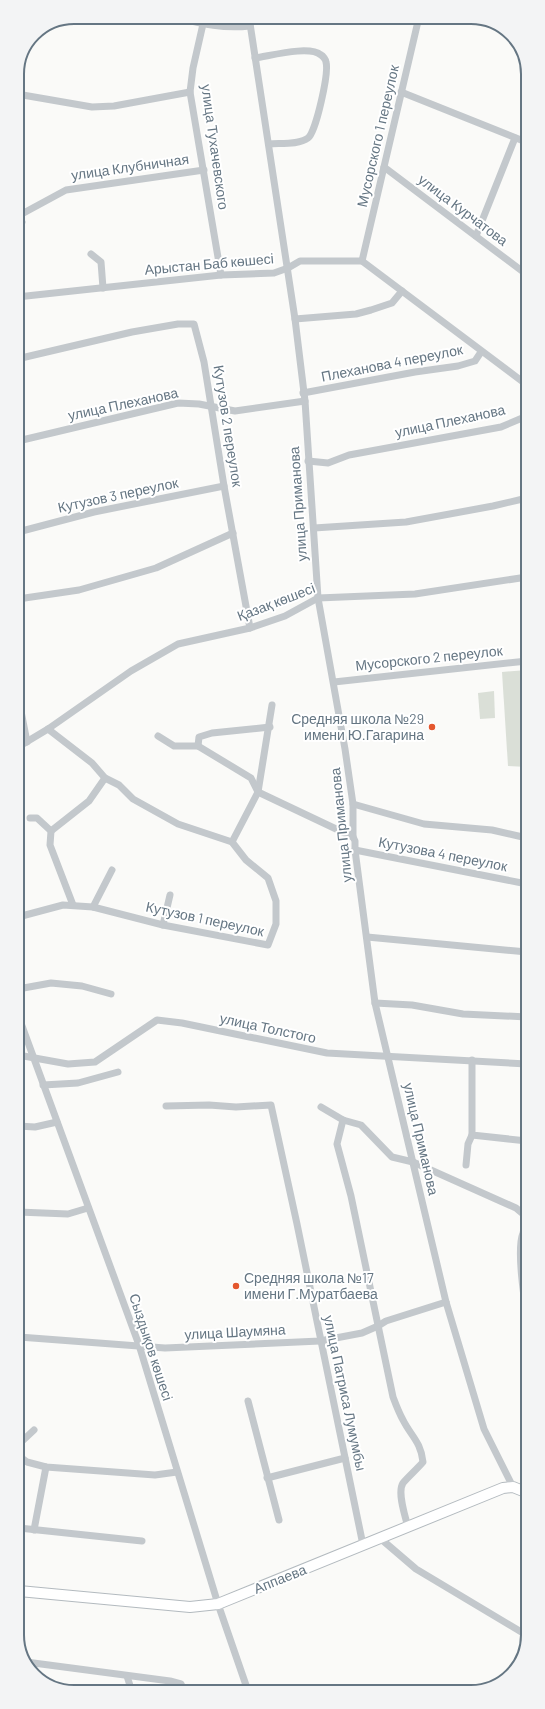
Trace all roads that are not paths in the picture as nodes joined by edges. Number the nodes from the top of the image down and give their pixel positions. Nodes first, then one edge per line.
1 (203, 24) joint
2 (417, 24) edge
3 (250, 26) joint
4 (256, 58) junction
5 (190, 92) junction
6 (401, 92) junction
7 (24, 95) edge
8 (515, 138) junction
9 (521, 140) edge
10 (269, 144) junction
11 (384, 167) junction
12 (204, 170) junction
13 (24, 212) edge
14 (476, 236) junction
15 (91, 254) dead end
16 (362, 261) junction
17 (288, 268) junction
18 (521, 270) edge
19 (221, 275) junction
20 (103, 288) junction
21 (402, 291) junction
22 (24, 296) edge
23 (295, 318) junction
24 (481, 352) junction
25 (24, 357) edge
26 (521, 381) edge
27 (303, 393) junction
28 (305, 401) junction
29 (211, 407) junction
30 (521, 418) edge
31 (24, 440) edge
32 (308, 461) junction
33 (224, 486) junction
34 (521, 499) edge
35 (314, 528) junction
36 (24, 530) edge
37 (233, 533) junction
38 (521, 578) edge
39 (24, 598) edge
40 (318, 598) junction
41 (250, 628) junction
42 (521, 661) edge
43 (334, 682) junction
44 (272, 705) dead end
45 (24, 727) edge
46 (270, 727) junction
47 (48, 729) junction
48 (158, 736) dead end
49 (27, 742) junction
50 (24, 744) edge
51 (198, 746) junction
52 (105, 778) junction
53 (258, 792) junction
54 (353, 804) junction
55 (30, 818) dead end
56 (51, 831) junction
57 (353, 837) junction
58 (521, 837) edge
59 (232, 842) junction
60 (355, 850) junction
61 (112, 870) dead end
62 (521, 883) edge
63 (170, 895) dead end
64 (73, 905) junction
65 (93, 907) junction
66 (24, 915) edge
67 (163, 924) junction
68 (367, 937) junction
69 (521, 951) edge
70 (24, 988) edge
71 (111, 994) dead end
72 (375, 1002) junction
73 (521, 1017) edge
74 (24, 1032) edge
75 (24, 1056) edge
76 (33, 1057) junction
77 (389, 1057) junction
78 (472, 1060) junction
79 (521, 1064) edge
80 (118, 1072) dead end
81 (43, 1085) junction
82 (166, 1106) dead end
83 (321, 1107) dead end
84 (342, 1120) junction
85 (57, 1122) junction
86 (24, 1126) edge
87 (472, 1135) junction
88 (521, 1140) edge
89 (413, 1162) junction
90 (466, 1165) dead end
91 (88, 1208) junction
92 (24, 1212) edge
93 (521, 1212) edge
94 (521, 1240) edge
95 (521, 1263) edge
96 (446, 1302) junction
97 (378, 1326) junction
98 (24, 1336) edge
99 (320, 1341) junction
100 (139, 1345) junction
101 (248, 1401) dead end
102 (34, 1430) dead end
103 (24, 1439) edge
104 (345, 1458) junction
105 (24, 1460) edge
106 (46, 1467) junction
107 (177, 1472) junction
108 (267, 1478) junction
109 (513, 1487) junction
110 (521, 1490) edge
111 (279, 1520) dead end
112 (408, 1527) junction
113 (24, 1529) edge
114 (34, 1530) junction
115 (381, 1539) junction
116 (142, 1541) dead end
117 (363, 1545) junction
118 (24, 1591) edge
119 (218, 1604) junction
120 (521, 1632) edge
121 (32, 1663) edge
122 (127, 1676) junction
123 (130, 1685) edge
124 (181, 1685) edge
125 (246, 1685) edge

1 - 3 street
1 - 5 street, улица Тухачевского
2 - 6 street, Мусорского 1 переулок
3 - 4 street, улица Приманова
4 - 10 street, улица Приманова
4 - 10 street
5 - 7 street
5 - 12 street, улица Тухачевского
6 - 8 street
6 - 11 street, Мусорского 1 переулок
8 - 9 street
8 - 14 street
10 - 17 street, улица Приманова
11 - 14 street, улица Курчатова
11 - 16 street, Мусорского 1 переулок
12 - 13 street, улица Клубничная
12 - 19 street, улица Тухачевского
14 - 18 street, улица Курчатова
15 - 20 street
16 - 17 street, Арыстан Баб көшесі
16 - 21 street
17 - 19 street, Арыстан Баб көшесі
17 - 23 street, улица Приманова
19 - 20 street, Арыстан Баб көшесі
20 - 22 street, Арыстан Баб көшесі
21 - 23 street
21 - 24 street
23 - 27 street, улица Приманова
24 - 26 street
24 - 27 street, Плеханова 4 переулок
25 - 29 street, Кутузов 2 переулок
27 - 28 street, улица Приманова
28 - 29 street, улица Плеханова
28 - 32 street, улица Приманова
29 - 31 street, улица Плеханова
29 - 33 street, Кутузов 2 переулок
30 - 32 street, улица Плеханова
32 - 35 street, улица Приманова
33 - 36 street, Кутузов 3 переулок
33 - 37 street, Кутузов 2 переулок
34 - 35 street
35 - 40 street, улица Приманова
37 - 39 street
37 - 41 street, Кутузов 2 переулок
38 - 40 street, Қазақ көшесі
40 - 41 street, Қазақ көшесі
40 - 43 street, улица Приманова
41 - 47 street, Қазақ көшесі
42 - 43 street, Мусорского 2 переулок
43 - 54 street, улица Приманова
44 - 46 street
45 - 49 street
46 - 51 street
46 - 53 street
47 - 49 street, Қазақ көшесі
47 - 52 street
48 - 51 street
49 - 50 street, Қазақ көшесі
51 - 53 street
52 - 56 street
52 - 59 street
53 - 57 street
53 - 59 street
54 - 57 street, улица Приманова
54 - 58 street
55 - 56 street
56 - 64 street
57 - 60 street, улица Приманова
59 - 67 street, Кутузов 1 переулок
60 - 62 street, Кутузова 4 переулок
60 - 68 street, улица Приманова
61 - 65 street
63 - 67 street
64 - 65 street, Кутузов 1 переулок
64 - 66 street, Кутузов 1 переулок
65 - 67 street, Кутузов 1 переулок
68 - 69 street
68 - 72 street, улица Приманова
70 - 71 street
72 - 73 street
72 - 77 street, улица Приманова
74 - 76 street, Сыздықов көшесі
75 - 76 street, улица Толстого
76 - 77 street, улица Толстого
76 - 81 street, Сыздықов көшесі
77 - 78 street, улица Толстого
77 - 89 street, улица Приманова
78 - 79 street, улица Толстого
78 - 87 street
80 - 81 street
81 - 85 street, Сыздықов көшесі
82 - 99 street, улица Патриса Лумумбы
83 - 84 street
84 - 89 street
84 - 97 street
85 - 86 street
85 - 91 street, Сыздықов көшесі
87 - 88 street
87 - 90 street
89 - 93 street
89 - 96 street, улица Приманова
91 - 92 street
91 - 100 street, Сыздықов көшесі
94 - 95 street
96 - 97 street, улица Шаумяна
96 - 109 street, улица Приманова
97 - 99 street, улица Шаумяна
97 - 112 street
98 - 100 street, улица Шаумяна
99 - 100 street, улица Шаумяна
99 - 104 street, улица Патриса Лумумбы
100 - 107 street, Сыздықов көшесі
101 - 108 street
102 - 103 street
104 - 108 street
104 - 117 street, улица Патриса Лумумбы
105 - 106 street
106 - 107 street
106 - 114 street
107 - 119 street, Сыздықов көшесі
108 - 111 street
109 - 110 street
109 - 112 street, Аппаева
112 - 115 street, Аппаева
113 - 114 street
114 - 116 street
115 - 117 street, Аппаева
115 - 120 street
117 - 119 street, Аппаева
118 - 119 street, Аппаева
119 - 125 street, Сыздықов көшесі
121 - 122 street
122 - 123 street
122 - 124 street

